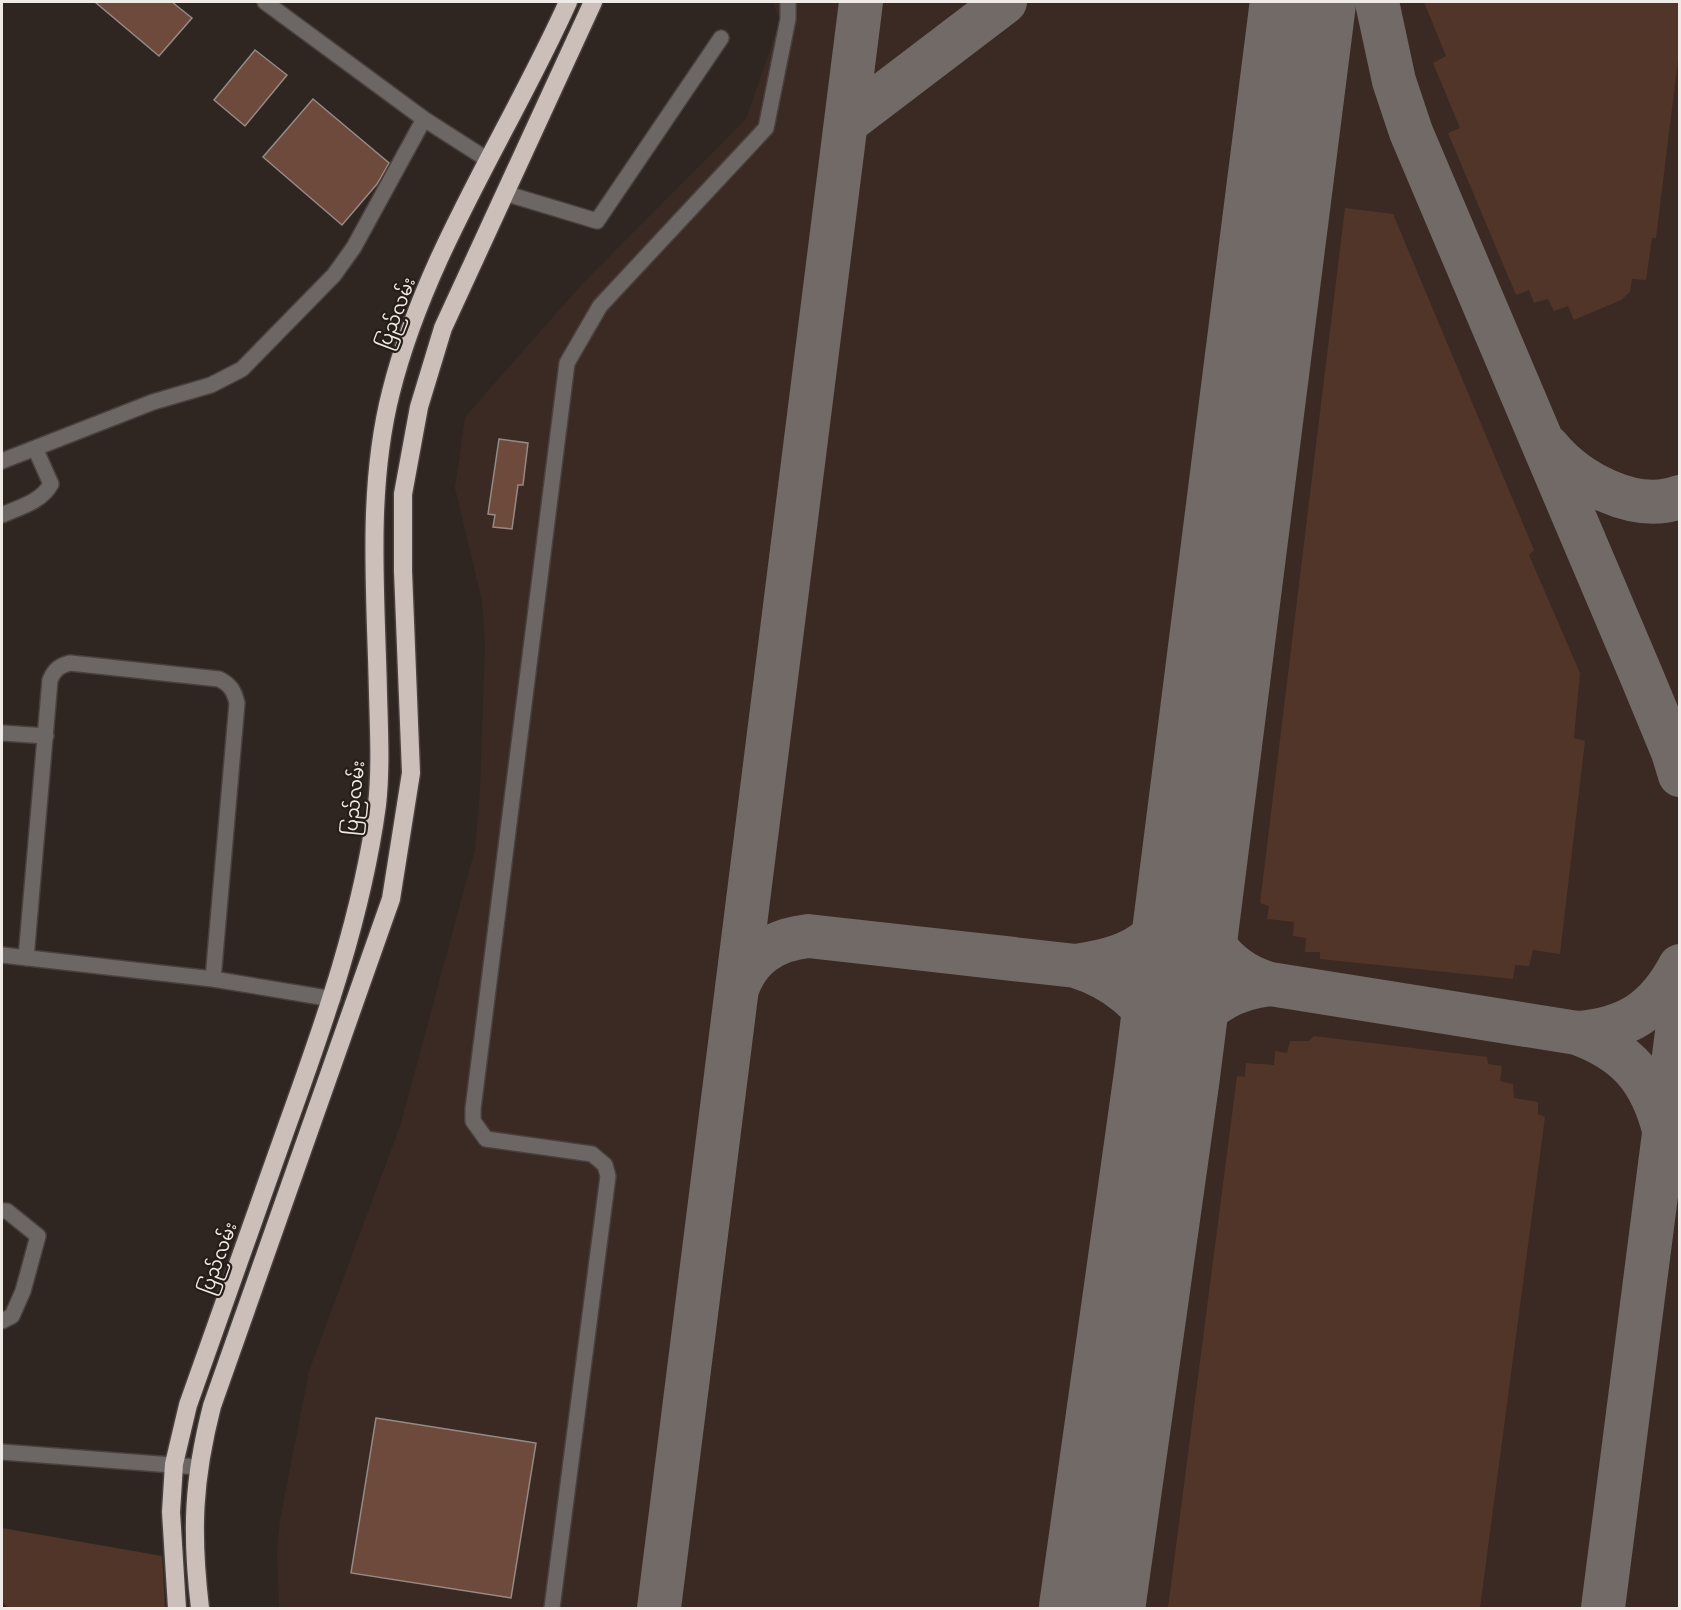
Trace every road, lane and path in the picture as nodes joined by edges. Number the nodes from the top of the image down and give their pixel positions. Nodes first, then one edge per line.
1 (264, 2) edge
2 (568, 2) edge
3 (593, 2) edge
4 (788, 2) edge
5 (721, 38) dead end
6 (424, 119) junction
7 (484, 167) junction
8 (506, 189) junction
9 (35, 448) junction
10 (2, 461) edge
11 (2, 515) edge
12 (2, 733) edge
13 (46, 736) junction
14 (2, 955) edge
15 (26, 958) junction
16 (213, 978) junction
17 (333, 999) junction
18 (2, 1211) edge
19 (2, 1322) edge
20 (2, 1452) edge
21 (174, 1464) junction
22 (198, 1467) junction
23 (177, 1608) edge
24 (200, 1608) edge
25 (552, 1608) edge

1 - 6 street
2 - 7 highway, ပြည်လမ်း
3 - 8 highway
4 - 25 street
5 - 8 street
6 - 7 street
6 - 9 street
7 - 8 highway
7 - 17 highway, ပြည်လမ်း
8 - 22 highway
9 - 10 street
9 - 11 street
12 - 13 street
13 - 15 street
13 - 16 street
14 - 15 street
15 - 16 street
16 - 17 street
17 - 21 highway, ပြည်လမ်း
18 - 19 street
20 - 21 street
21 - 22 street
21 - 23 highway, ပြည်လမ်း
22 - 24 highway

